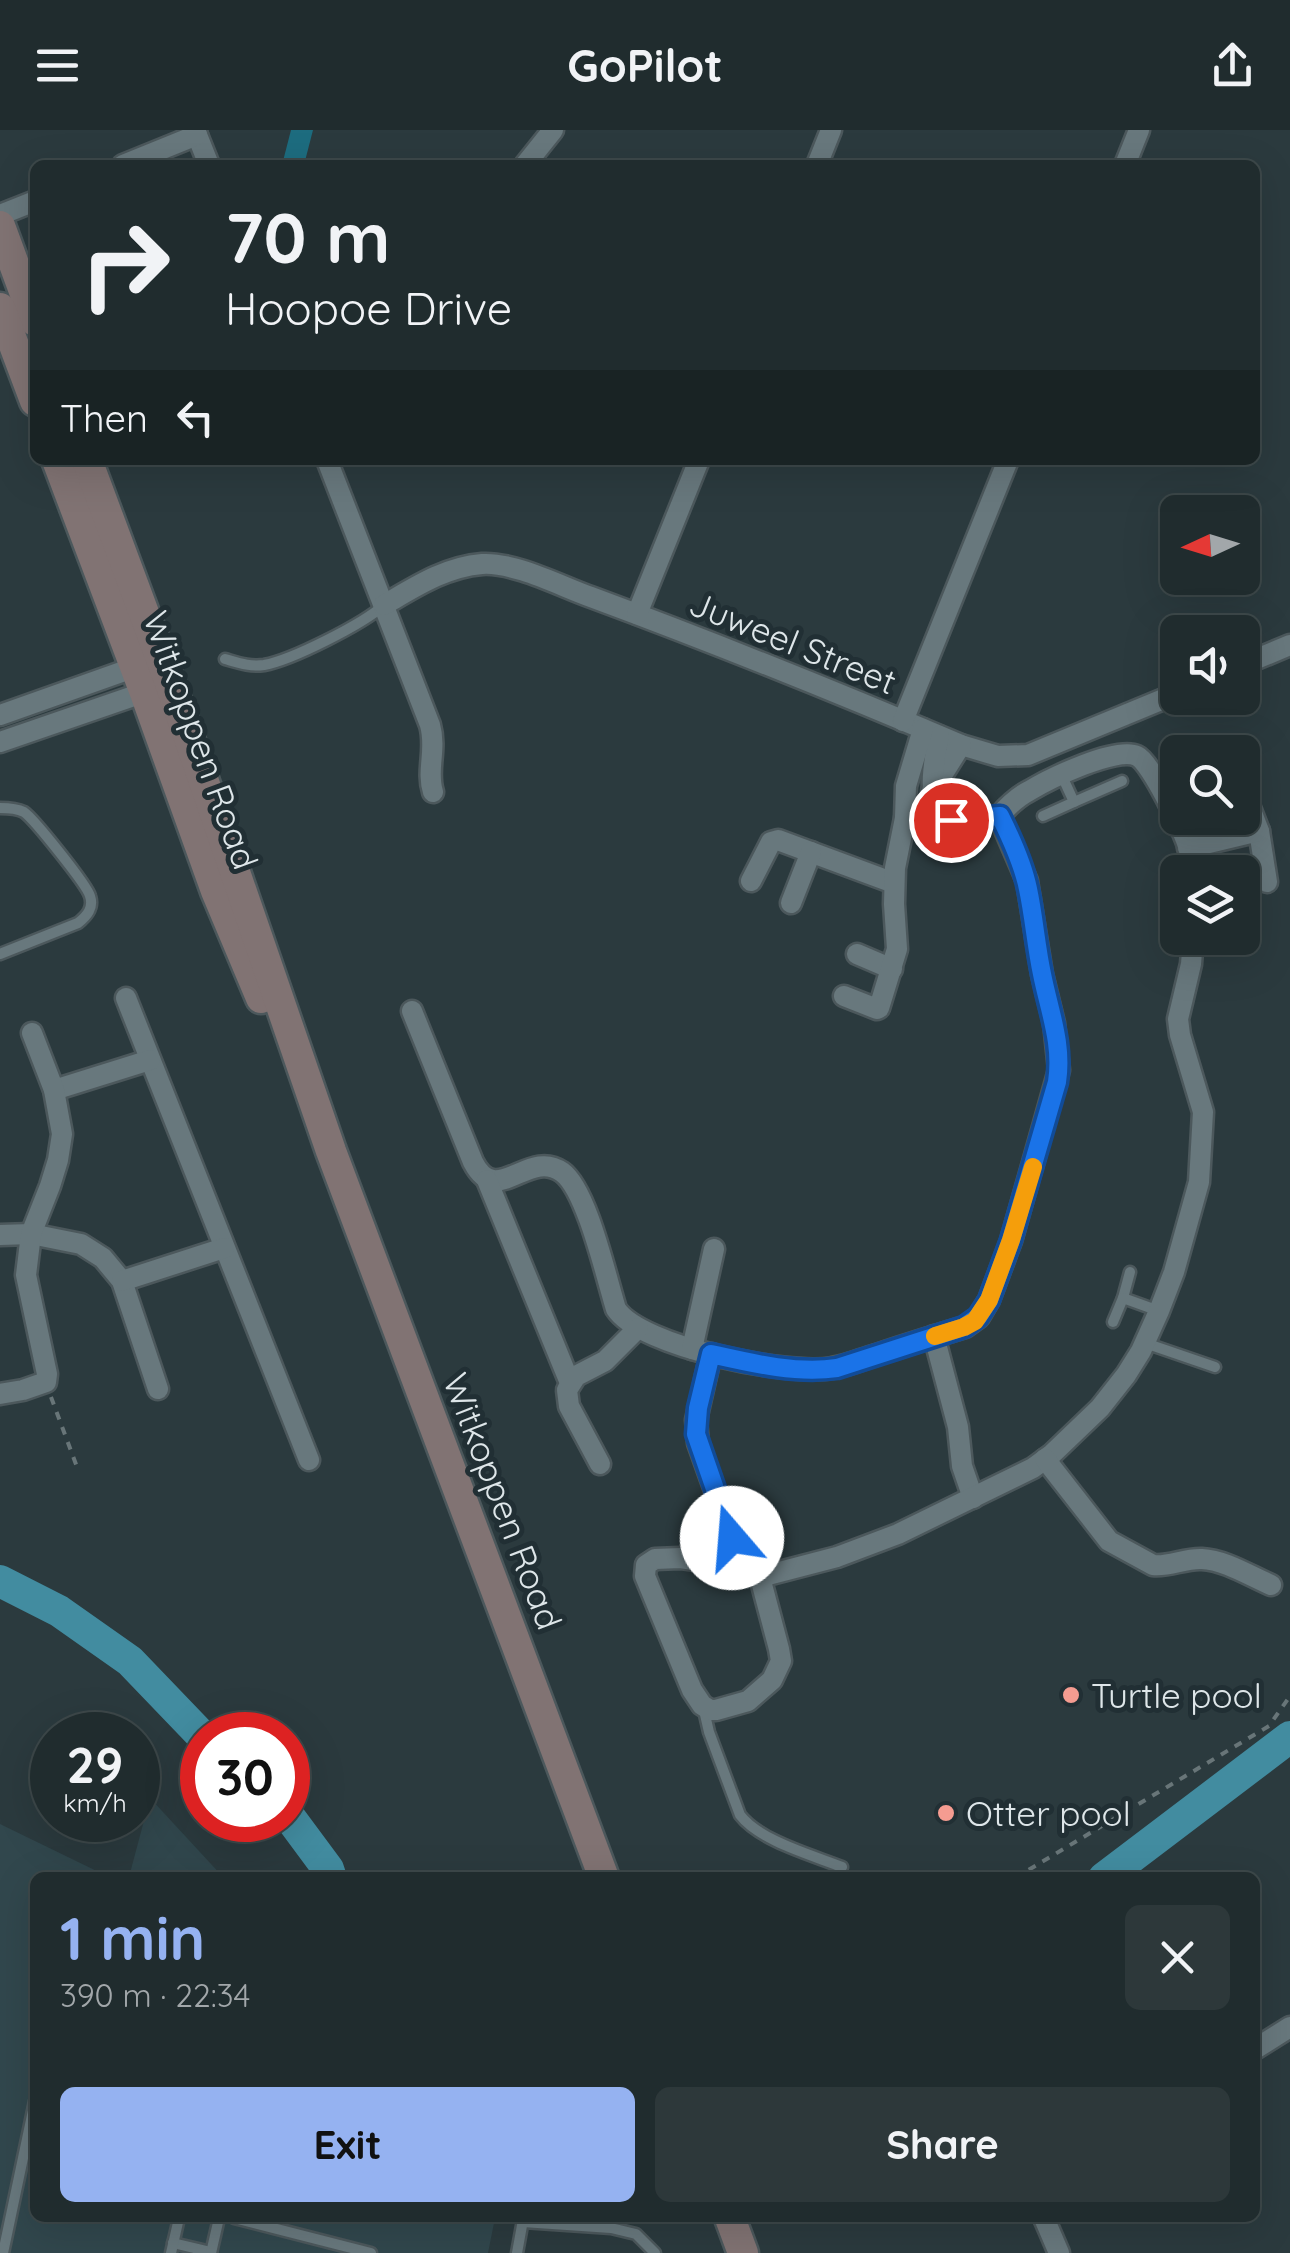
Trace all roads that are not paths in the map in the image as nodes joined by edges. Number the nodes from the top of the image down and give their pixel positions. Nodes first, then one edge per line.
1 (553, 130) edge
2 (831, 130) edge
3 (1139, 130) edge
4 (196, 132) edge
5 (134, 160) edge
6 (207, 160) edge
7 (529, 160) edge
8 (819, 160) edge
9 (1127, 160) edge
10 (30, 203) edge
11 (0, 215) edge
12 (0, 226) edge
13 (30, 307) edge
14 (0, 308) edge
15 (30, 387) edge
16 (60, 465) edge
17 (89, 465) edge
18 (329, 465) edge
19 (697, 465) edge
20 (1006, 465) edge
21 (384, 605) junction
22 (637, 614) junction
23 (1290, 645) edge
24 (1260, 658) edge
25 (226, 659) dead end
26 (153, 675) junction
27 (1160, 700) edge
28 (0, 714) edge
29 (922, 729) junction
30 (0, 742) edge
31 (960, 745) junction
32 (1062, 776) junction
33 (1122, 780) dead end
34 (433, 792) dead end
35 (931, 793) junction
36 (1074, 802) junction
37 (0, 808) edge
38 (1000, 816) junction
39 (1043, 816) dead end
40 (905, 818) junction
41 (938, 818) junction
42 (1245, 835) edge
43 (1259, 835) edge
44 (1188, 848) junction
45 (811, 852) junction
46 (1189, 855) edge
47 (751, 881) dead end
48 (1267, 882) dead end
49 (894, 883) junction
50 (791, 903) dead end
51 (0, 954) edge
52 (857, 954) dead end
53 (1192, 955) edge
54 (892, 969) junction
55 (844, 996) dead end
56 (126, 998) dead end
57 (412, 1011) dead end
58 (32, 1033) dead end
59 (150, 1060) junction
60 (54, 1090) junction
61 (488, 1180) junction
62 (31, 1234) junction
63 (0, 1235) edge
64 (224, 1248) junction
65 (714, 1249) dead end
66 (1130, 1272) dead end
67 (122, 1281) junction
68 (1122, 1298) junction
69 (1159, 1310) junction
70 (1113, 1322) dead end
71 (638, 1328) junction
72 (934, 1336) junction
73 (1144, 1342) junction
74 (702, 1352) junction
75 (1215, 1367) dead end
76 (570, 1383) junction
77 (158, 1390) dead end
78 (0, 1394) edge
79 (1045, 1459) junction
80 (309, 1460) dead end
81 (600, 1464) dead end
82 (973, 1498) junction
83 (760, 1577) junction
84 (1271, 1585) dead end
85 (697, 1698) junction
86 (842, 1868) dead end
87 (602, 1872) edge
88 (1290, 2027) edge
89 (1260, 2046) edge
90 (30, 2125) edge
91 (178, 2222) edge
92 (218, 2222) edge
93 (250, 2222) edge
94 (524, 2222) edge
95 (546, 2222) edge
96 (731, 2222) edge
97 (1046, 2222) edge
98 (172, 2248) edge
99 (211, 2252) edge
100 (3, 2253) edge
101 (371, 2253) edge
102 (517, 2253) edge
103 (654, 2253) edge
104 (743, 2253) edge
105 (1059, 2253) edge

1 - 7 street
2 - 8 street
3 - 9 street
4 - 5 street
4 - 6 street
10 - 11 street
12 - 13 main road
14 - 15 main road
16 - 26 main road, Witkoppen Road
17 - 26 main road, Witkoppen Road
18 - 21 street
19 - 22 street
20 - 29 street
21 - 22 street, Juweel Street
21 - 25 lane
21 - 34 street
22 - 29 street, Juweel Street
23 - 24 street
26 - 28 street
26 - 30 street
26 - 87 main road, Witkoppen Road
27 - 31 street, Juweel Street
29 - 31 street, Juweel Street
29 - 35 street
29 - 40 street
31 - 35 street
32 - 36 lane
32 - 38 street
32 - 44 street
33 - 36 lane
35 - 41 street
36 - 39 lane
37 - 51 lane
38 - 41 street
38 - 72 street
40 - 41 street
40 - 49 street
42 - 44 street
43 - 48 street
44 - 46 street
45 - 47 street
45 - 49 street
45 - 50 street
49 - 54 street
52 - 54 street
53 - 69 street
54 - 55 street
56 - 59 street
57 - 61 street
58 - 60 street
59 - 60 street
59 - 64 street
60 - 62 street
61 - 71 street
61 - 76 street
62 - 63 street
62 - 67 street
62 - 78 street
64 - 67 street
64 - 80 street
65 - 74 street
66 - 68 lane
67 - 77 street
68 - 69 lane
68 - 70 lane
69 - 73 street
71 - 74 street
71 - 76 street
72 - 74 street
72 - 82 street
73 - 75 lane
73 - 79 street
74 - 83 street
76 - 81 street
79 - 82 street
79 - 84 street
82 - 83 street
83 - 85 street
83 - 85 street
85 - 86 lane
88 - 89 street
90 - 100 lane
91 - 98 lane
92 - 99 lane
93 - 101 lane
94 - 102 lane
95 - 103 lane
96 - 104 main road
97 - 105 street
98 - 99 lane

